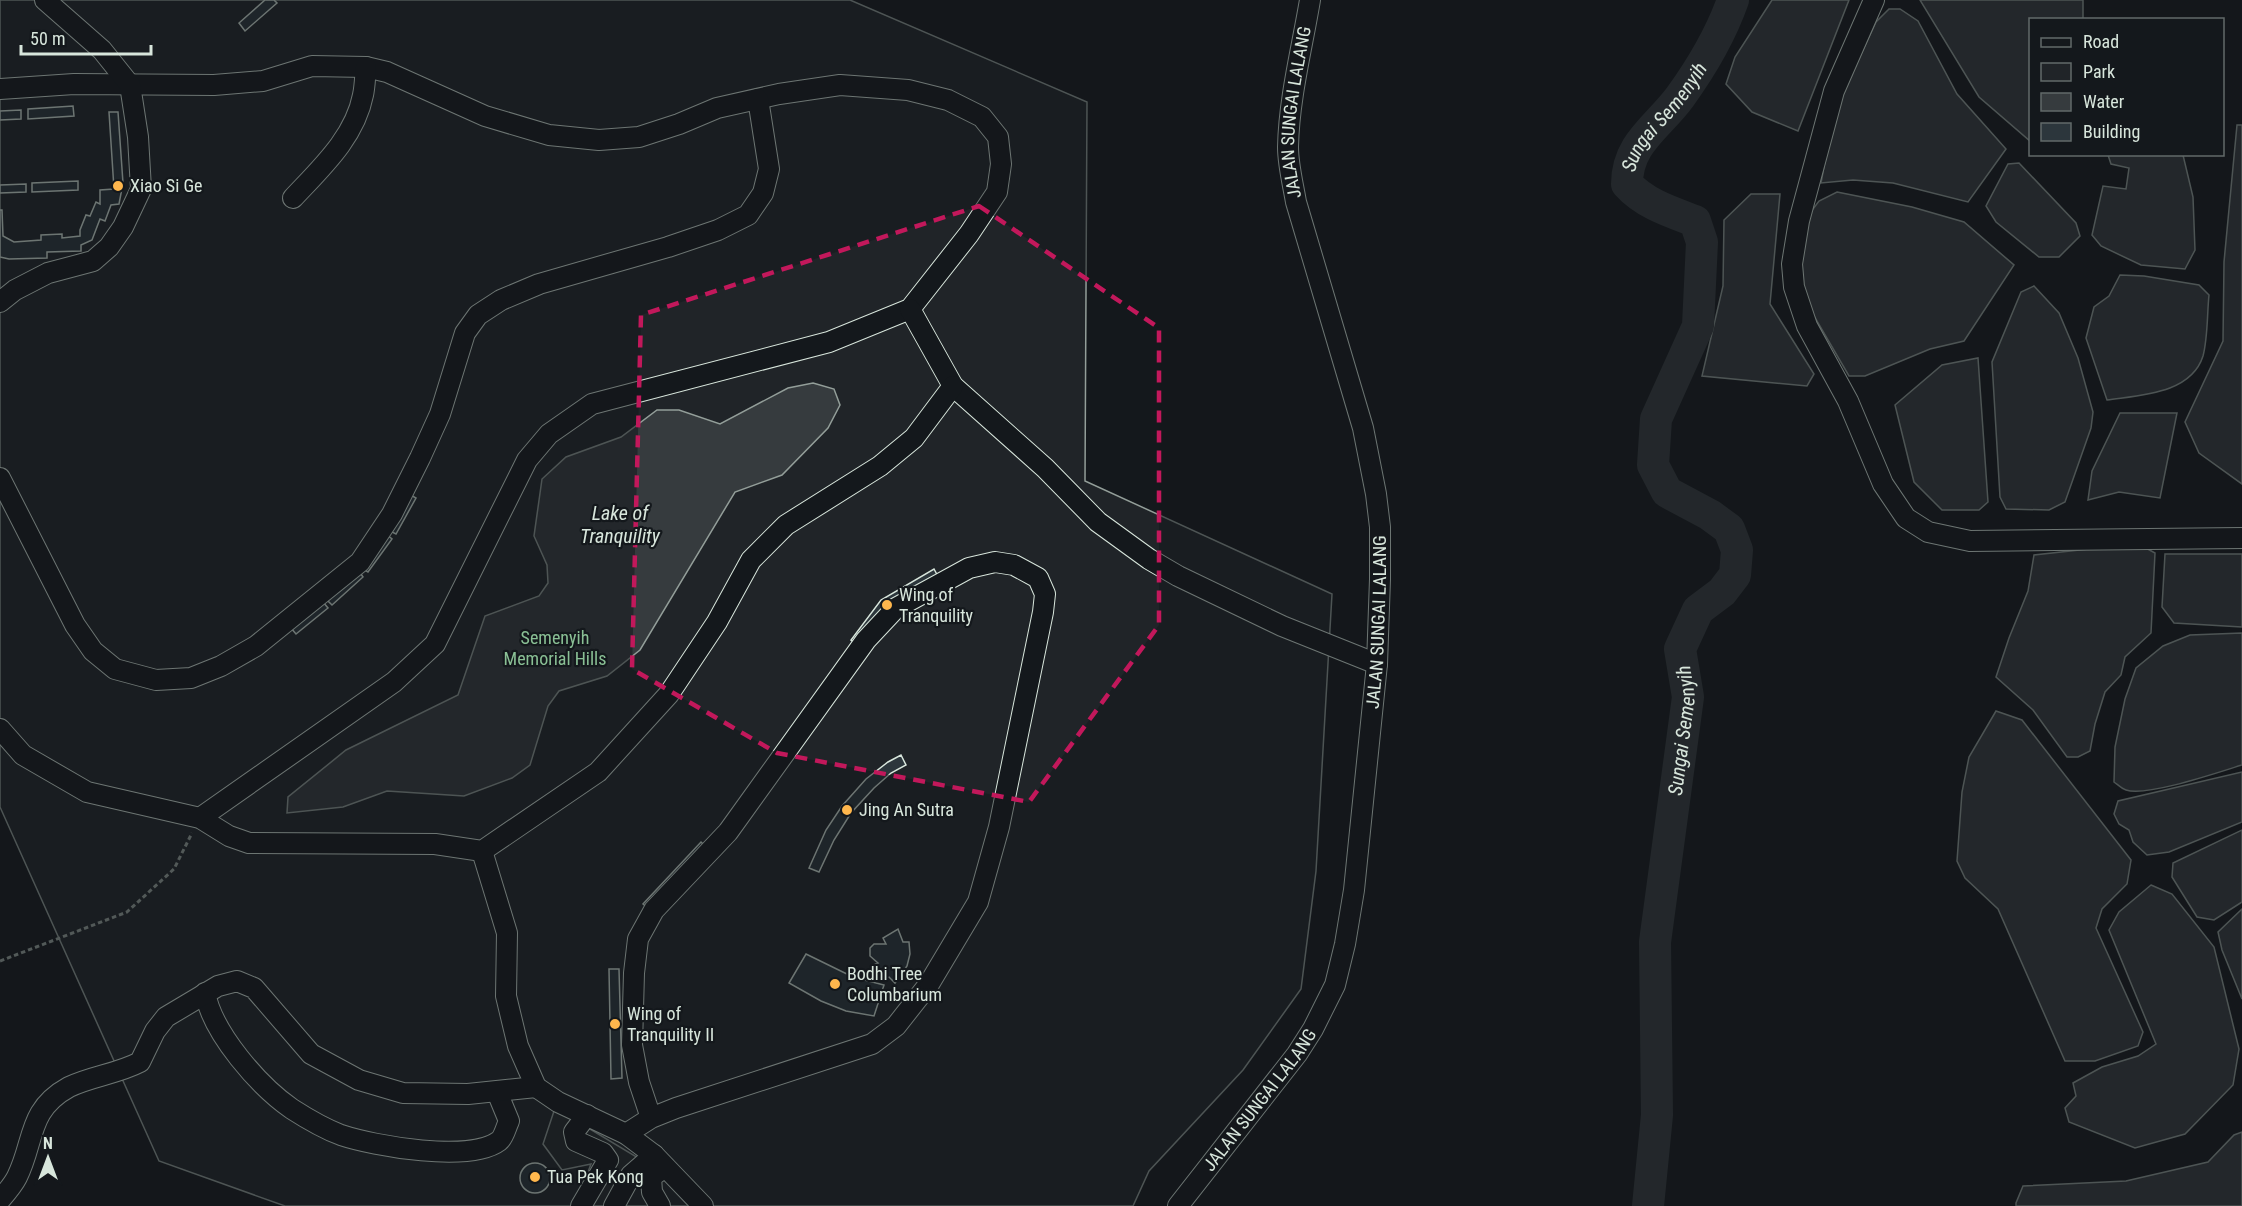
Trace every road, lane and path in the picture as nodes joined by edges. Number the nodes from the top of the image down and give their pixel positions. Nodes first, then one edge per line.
1 (45, 0) edge
2 (1310, 0) edge
3 (1874, 0) edge
4 (366, 67) junction
5 (130, 85) junction
6 (0, 89) edge
7 (758, 99) junction
8 (293, 198) dead end
9 (0, 302) edge
10 (910, 309) junction
11 (953, 386) junction
12 (0, 478) edge
13 (2242, 538) edge
14 (1377, 664) junction
15 (0, 729) edge
16 (200, 818) junction
17 (482, 851) junction
18 (0, 961) edge
19 (205, 993) junction
20 (536, 1087) junction
21 (497, 1092) junction
22 (587, 1115) junction
23 (651, 1118) junction
24 (626, 1134) junction
25 (660, 1161) junction
26 (0, 1200) edge
27 (581, 1206) edge
28 (614, 1206) edge
29 (660, 1206) edge
30 (703, 1206) edge
31 (1178, 1206) edge

1 - 5 street
2 - 14 street, JALAN SUNGAI LALANG
3 - 13 street
4 - 5 street
4 - 7 street
4 - 8 street
5 - 6 street
5 - 9 street
7 - 10 street
7 - 12 street
10 - 11 street
10 - 16 street
11 - 14 street
11 - 17 street
14 - 31 street, JALAN SUNGAI LALANG
15 - 16 street
16 - 17 street
16 - 18 path
17 - 20 street
19 - 21 street
19 - 21 street
19 - 26 street
20 - 21 street
20 - 22 street
22 - 24 street
22 - 27 street
23 - 23 street
23 - 24 street
24 - 25 street
25 - 28 street
25 - 29 street
25 - 30 street

